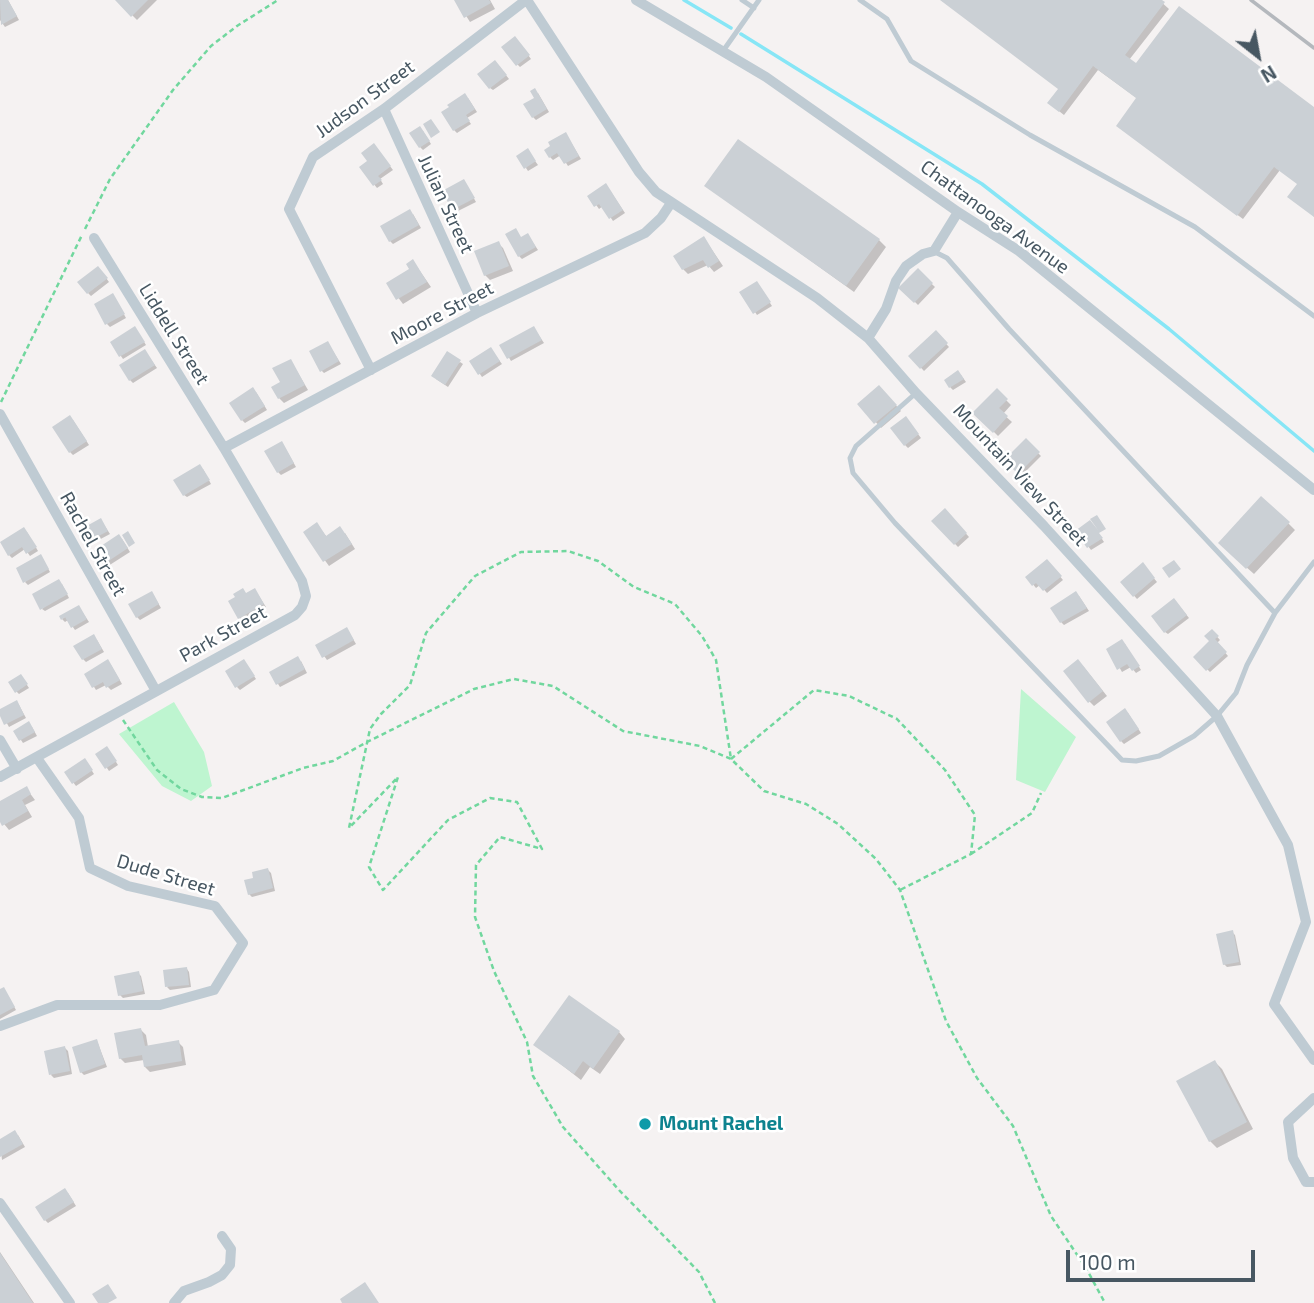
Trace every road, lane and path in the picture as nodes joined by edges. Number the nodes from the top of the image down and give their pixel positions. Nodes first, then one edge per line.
1 (278, 0) edge
2 (527, 0) edge
3 (636, 0) edge
4 (742, 0) edge
5 (759, 0) edge
6 (860, 0) edge
7 (754, 8) junction
8 (723, 51) junction
9 (384, 110) junction
10 (671, 203) junction
11 (958, 212) junction
12 (94, 238) dead end
13 (933, 251) junction
14 (477, 313) junction
15 (1314, 316) edge
16 (868, 338) junction
17 (371, 370) junction
18 (916, 393) junction
19 (0, 404) edge
20 (0, 414) edge
21 (224, 448) junction
22 (1314, 490) edge
23 (1314, 562) edge
24 (1275, 614) junction
25 (156, 691) junction
26 (117, 712) junction
27 (1217, 716) junction
28 (0, 740) edge
29 (367, 742) junction
30 (37, 758) junction
31 (731, 759) junction
32 (17, 769) junction
33 (0, 778) edge
34 (1041, 793) dead end
35 (971, 854) junction
36 (900, 890) junction
37 (0, 1026) edge
38 (1314, 1060) edge
39 (1314, 1098) edge
40 (1314, 1182) edge
41 (0, 1203) edge
42 (222, 1236) dead end
43 (70, 1303) edge
44 (174, 1303) edge
45 (715, 1303) edge
46 (1105, 1303) edge

1 - 19 path
2 - 9 street, Judson Street
2 - 10 street, Mountain View Street
3 - 8 street, Chattanooga Avenue
4 - 7 lane
5 - 7 lane
6 - 15 lane
7 - 8 lane
8 - 11 street, Chattanooga Avenue
9 - 14 street, Julian Street
9 - 17 street, Judson Street
10 - 14 street, Moore Street
10 - 16 street, Mountain View Street
11 - 13 street
11 - 22 street, Chattanooga Avenue
12 - 21 street, Liddell Street
13 - 16 street
13 - 24 lane
14 - 17 street, Moore Street
16 - 18 street, Mountain View Street
17 - 21 street, Moore Street
18 - 27 street, Mountain View Street
18 - 27 lane
20 - 25 street, Rachel Street
21 - 25 street, Park Street
23 - 24 lane
24 - 27 lane
25 - 26 street, Park Street
26 - 29 path
26 - 30 street, Park Street
27 - 38 street, Mountain View Street
28 - 32 street
29 - 31 path
29 - 31 path
29 - 45 path
30 - 32 street, Park Street
30 - 37 street, Dude Street
31 - 35 path
31 - 36 path
32 - 33 street, Park Street
34 - 35 path
35 - 36 path
36 - 46 path
39 - 40 street
41 - 43 street
42 - 44 street

